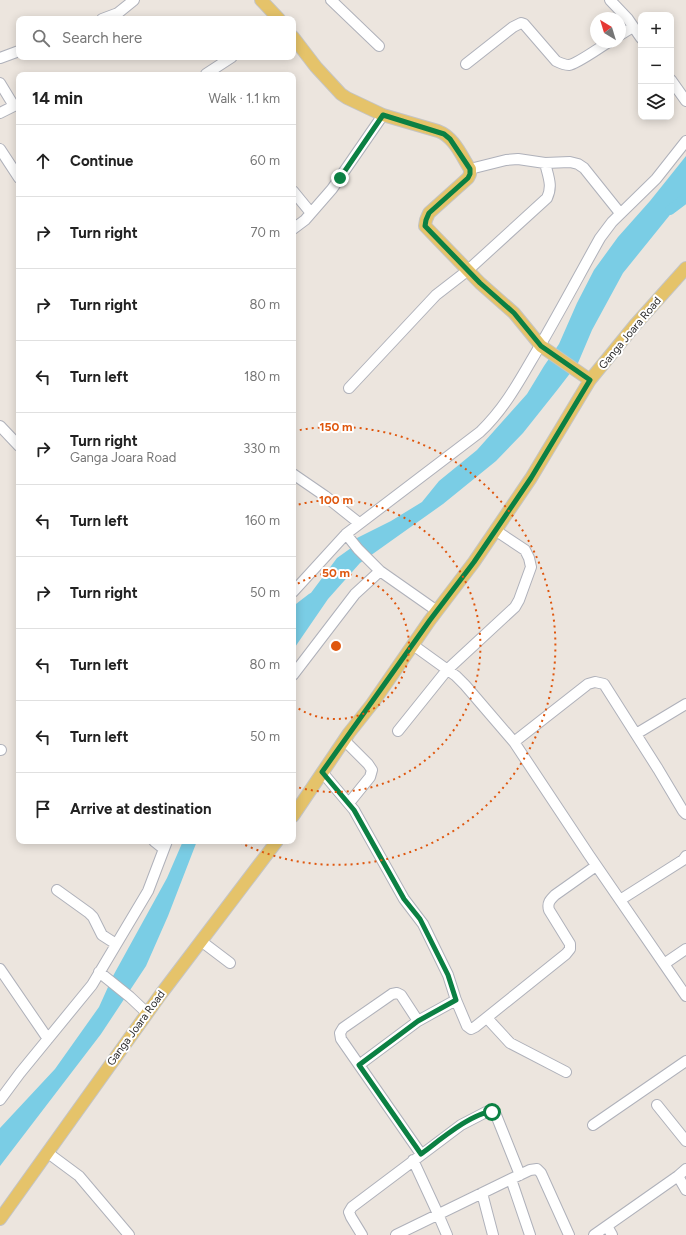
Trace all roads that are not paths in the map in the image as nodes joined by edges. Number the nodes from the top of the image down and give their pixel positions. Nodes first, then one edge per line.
1 (134, 0) edge
2 (261, 0) edge
3 (331, 0) edge
4 (610, 0) edge
5 (110, 16) edge
6 (276, 16) edge
7 (633, 27) junction
8 (626, 31) edge
9 (638, 34) edge
10 (296, 41) edge
11 (379, 46) dead end
12 (599, 48) edge
13 (16, 52) edge
14 (0, 58) edge
15 (227, 60) edge
16 (466, 64) dead end
17 (209, 72) edge
18 (0, 83) edge
19 (674, 84) edge
20 (686, 101) edge
21 (0, 113) edge
22 (383, 115) junction
23 (686, 141) edge
24 (0, 151) edge
25 (545, 164) junction
26 (470, 169) junction
27 (16, 174) edge
28 (296, 195) edge
29 (311, 213) junction
30 (620, 213) junction
31 (296, 227) edge
32 (686, 268) edge
33 (467, 270) junction
34 (544, 348) junction
35 (590, 380) junction
36 (349, 388) dead end
37 (0, 426) edge
38 (16, 442) edge
39 (296, 476) edge
40 (359, 523) junction
41 (495, 530) junction
42 (346, 534) junction
43 (380, 571) junction
44 (296, 589) edge
45 (438, 611) junction
46 (413, 645) junction
47 (447, 670) junction
48 (296, 671) edge
49 (686, 704) edge
50 (398, 731) dead end
51 (636, 734) junction
52 (344, 740) junction
53 (514, 742) junction
54 (322, 772) junction
55 (349, 803) junction
56 (296, 811) edge
57 (686, 814) edge
58 (275, 844) edge
59 (165, 845) edge
60 (686, 856) edge
61 (596, 866) junction
62 (57, 890) dead end
63 (620, 900) junction
64 (201, 941) junction
65 (116, 944) junction
66 (686, 949) edge
67 (230, 963) dead end
68 (664, 964) junction
69 (0, 969) edge
70 (99, 972) junction
71 (686, 996) edge
72 (456, 1000) junction
73 (147, 1013) junction
74 (487, 1018) junction
75 (418, 1021) junction
76 (48, 1039) junction
77 (686, 1061) edge
78 (359, 1065) junction
79 (566, 1072) dead end
80 (0, 1100) edge
81 (657, 1105) dead end
82 (593, 1125) dead end
83 (686, 1141) edge
84 (48, 1152) junction
85 (417, 1157) junction
86 (682, 1173) edge
87 (515, 1177) junction
88 (686, 1190) edge
89 (482, 1193) junction
90 (438, 1214) junction
91 (0, 1219) edge
92 (610, 1231) edge
93 (128, 1235) edge
94 (362, 1235) edge
95 (396, 1235) edge
96 (447, 1235) edge
97 (493, 1235) edge
98 (530, 1235) edge
99 (569, 1235) edge
100 (594, 1235) edge

1 - 5 street
2 - 6 main road
3 - 11 street
4 - 7 street
7 - 8 street
7 - 9 street
10 - 22 main road
12 - 16 street
13 - 14 street
15 - 17 street
18 - 21 street
19 - 20 street
22 - 26 main road
22 - 29 street
23 - 30 street
24 - 27 street
25 - 26 street
25 - 30 street
25 - 33 street
26 - 33 main road
28 - 29 street
29 - 31 street
30 - 34 street
32 - 35 main road, Ganga Joara Road
33 - 34 main road
33 - 36 street
34 - 35 main road
34 - 40 street
35 - 41 main road, Ganga Joara Road
37 - 38 street
39 - 40 street
40 - 42 street
41 - 45 main road, Ganga Joara Road
41 - 47 street
42 - 43 street
42 - 44 street
43 - 45 street
43 - 48 street
45 - 46 main road, Ganga Joara Road
46 - 47 street
46 - 52 main road, Ganga Joara Road
47 - 50 street
47 - 53 street
49 - 51 street
51 - 53 street
51 - 57 street
52 - 54 main road, Ganga Joara Road
52 - 55 street
53 - 61 street
54 - 55 street
54 - 56 main road, Ganga Joara Road
55 - 72 street
58 - 64 main road, Ganga Joara Road
59 - 65 street
60 - 63 street
61 - 63 street
61 - 74 street
62 - 65 street
63 - 68 street
64 - 67 street
64 - 73 main road, Ganga Joara Road
65 - 70 street
66 - 68 street
68 - 71 street
69 - 76 street
70 - 73 street
70 - 76 street
72 - 74 street
72 - 75 street
73 - 84 main road, Ganga Joara Road
74 - 79 street
75 - 78 street
75 - 78 street
76 - 80 street
77 - 82 street
78 - 85 street
81 - 83 street
84 - 91 main road, Ganga Joara Road
84 - 93 street
85 - 87 street
85 - 90 street
85 - 94 street
86 - 88 street
86 - 92 street
87 - 89 street
87 - 98 street
87 - 99 street
89 - 90 street
89 - 97 street
90 - 95 street
90 - 96 street
92 - 100 street

